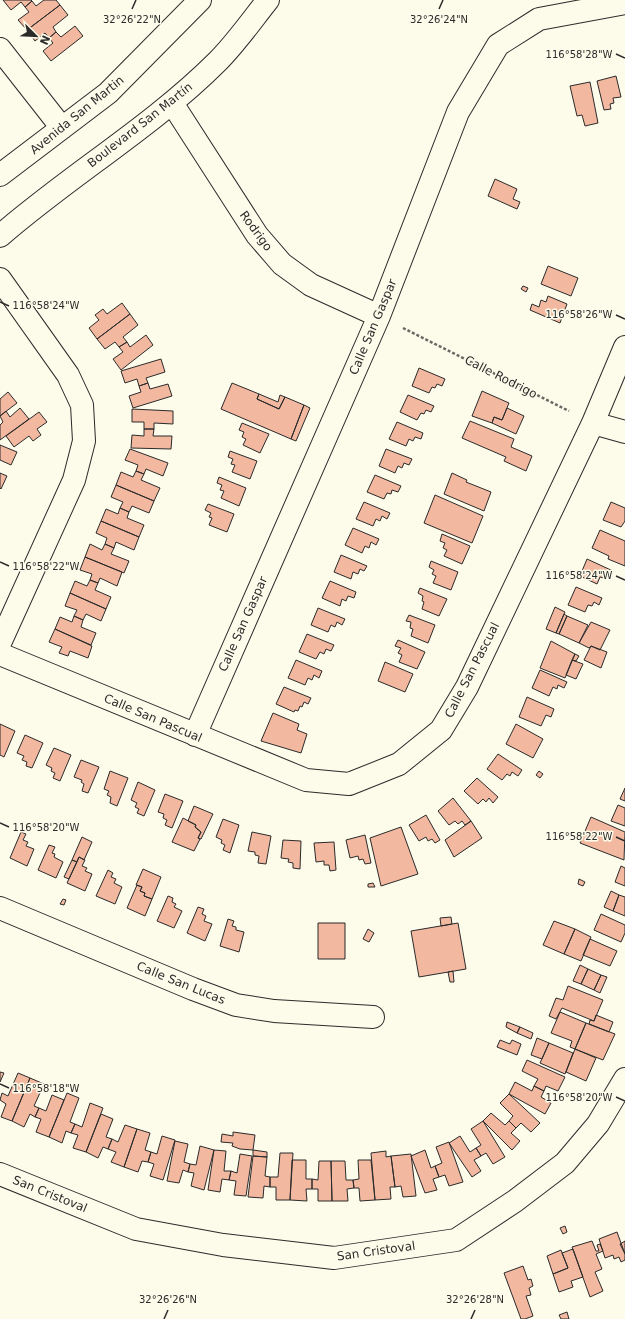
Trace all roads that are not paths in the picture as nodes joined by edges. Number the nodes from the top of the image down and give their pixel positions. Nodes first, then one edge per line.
1 (200, 0) edge
2 (268, 0) edge
3 (625, 3) edge
4 (0, 49) edge
5 (172, 102) junction
6 (62, 128) junction
7 (0, 175) edge
8 (0, 236) edge
9 (0, 279) edge
10 (379, 316) junction
11 (625, 347) edge
12 (593, 423) junction
13 (625, 432) edge
14 (0, 643) edge
15 (0, 654) edge
16 (194, 735) junction
17 (0, 908) edge
18 (372, 1017) dead end
19 (625, 1079) edge
20 (0, 1174) edge

1 - 6 street, Avenida San Martin
2 - 5 street, Boulevard San Martín
3 - 10 street, Calle San Gaspar
4 - 6 street
5 - 8 street, Boulevard San Martín
5 - 10 street, Rodrigo
6 - 7 street, Avenida San Martin
9 - 14 street
10 - 16 street, Calle San Gaspar
11 - 12 street, Calle San Pascual
12 - 13 street
12 - 16 street, Calle San Pascual
15 - 16 street, Calle San Pascual
17 - 18 street, Calle San Lucas
19 - 20 street, San Cristoval

